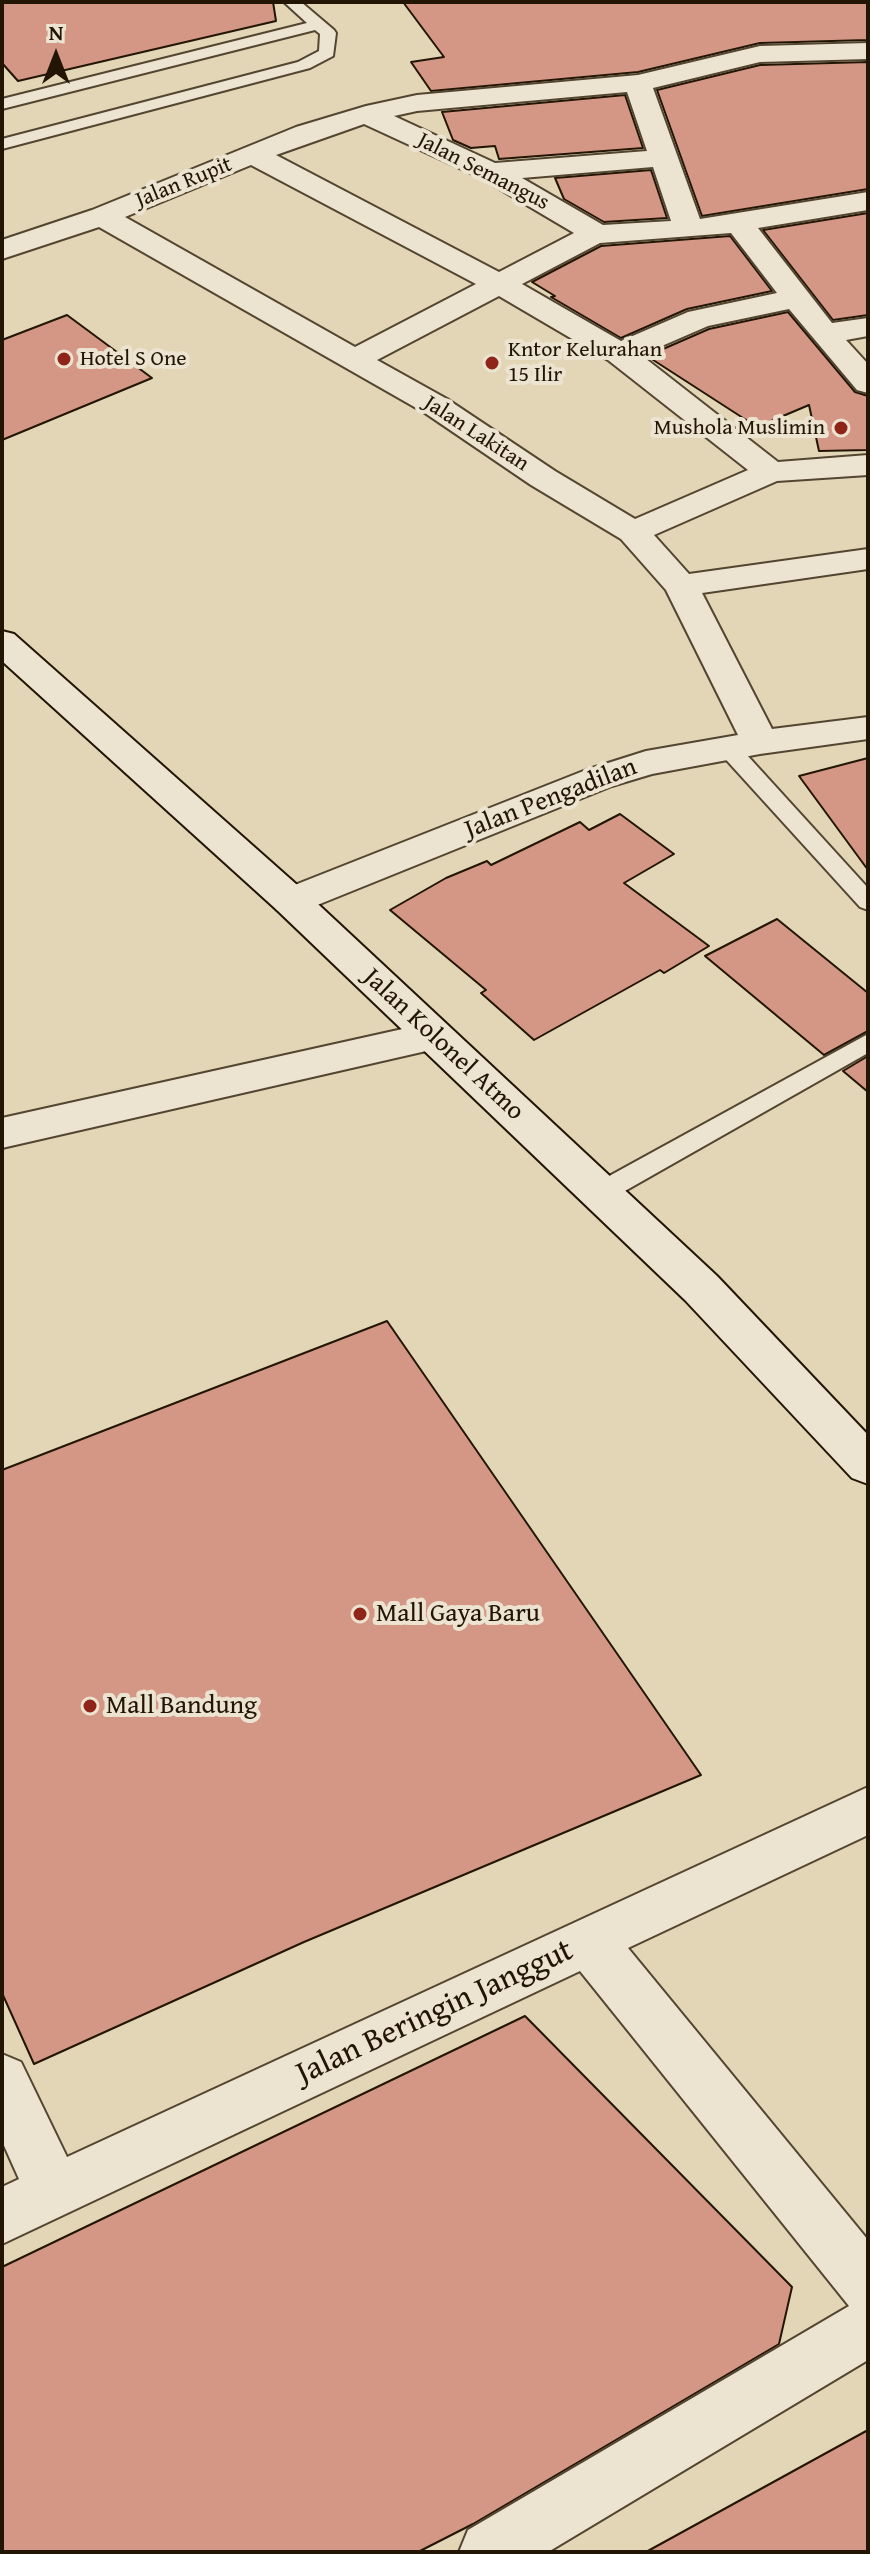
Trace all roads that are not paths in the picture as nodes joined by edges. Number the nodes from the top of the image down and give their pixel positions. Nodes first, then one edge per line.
1 (292, 2) edge
2 (318, 25) junction
3 (868, 51) edge
4 (638, 83) junction
5 (2, 104) edge
6 (366, 114) junction
7 (2, 144) edge
8 (253, 155) junction
9 (662, 158) junction
10 (491, 172) junction
11 (868, 201) edge
12 (102, 216) junction
13 (739, 223) junction
14 (689, 229) junction
15 (598, 234) junction
16 (2, 250) edge
17 (500, 284) junction
18 (796, 298) junction
19 (868, 327) edge
20 (824, 334) junction
21 (619, 353) junction
22 (353, 360) junction
23 (868, 383) edge
24 (868, 465) edge
25 (771, 472) junction
26 (633, 532) junction
27 (868, 559) edge
28 (681, 586) junction
29 (2, 642) edge
30 (868, 728) edge
31 (744, 745) junction
32 (291, 901) junction
33 (868, 902) edge
34 (434, 1036) junction
35 (868, 1042) edge
36 (2, 1133) edge
37 (600, 1193) junction
38 (868, 1465) edge
39 (868, 1810) edge
40 (589, 1941) junction
41 (2, 2080) edge
42 (54, 2192) junction
43 (2, 2216) edge
44 (868, 2285) edge
45 (868, 2327) edge
46 (490, 2552) edge

1 - 2 lane
2 - 5 lane
2 - 7 lane
3 - 4 street, Jalan Rupit
4 - 6 street, Jalan Rupit
4 - 9 street
6 - 8 street, Jalan Rupit
6 - 10 street, Jalan Semangus
8 - 12 street, Jalan Rupit
8 - 17 street
9 - 10 street
9 - 14 street
10 - 15 street, Jalan Semangus
11 - 13 street
12 - 16 street, Jalan Rupit
12 - 22 street, Jalan Lakitan
13 - 14 street
13 - 18 street
14 - 15 street
15 - 17 street
17 - 21 street
17 - 22 street
18 - 20 street
18 - 21 street
19 - 20 street
20 - 23 street
21 - 25 street
22 - 26 street, Jalan Lakitan
24 - 25 street
25 - 26 street
26 - 28 street, Jalan Lakitan
27 - 28 street
28 - 31 street, Jalan Lakitan
29 - 32 street, Jalan Kolonel Atmo
30 - 31 street, Jalan Pengadilan
31 - 32 street, Jalan Pengadilan
31 - 33 lane
32 - 34 street, Jalan Kolonel Atmo
34 - 36 street
34 - 37 street, Jalan Kolonel Atmo
35 - 37 lane
37 - 38 street, Jalan Kolonel Atmo
39 - 40 street, Jalan Beringin Janggut
40 - 42 street, Jalan Beringin Janggut
40 - 44 street
41 - 42 street
42 - 43 street, Jalan Beringin Janggut
45 - 46 street

